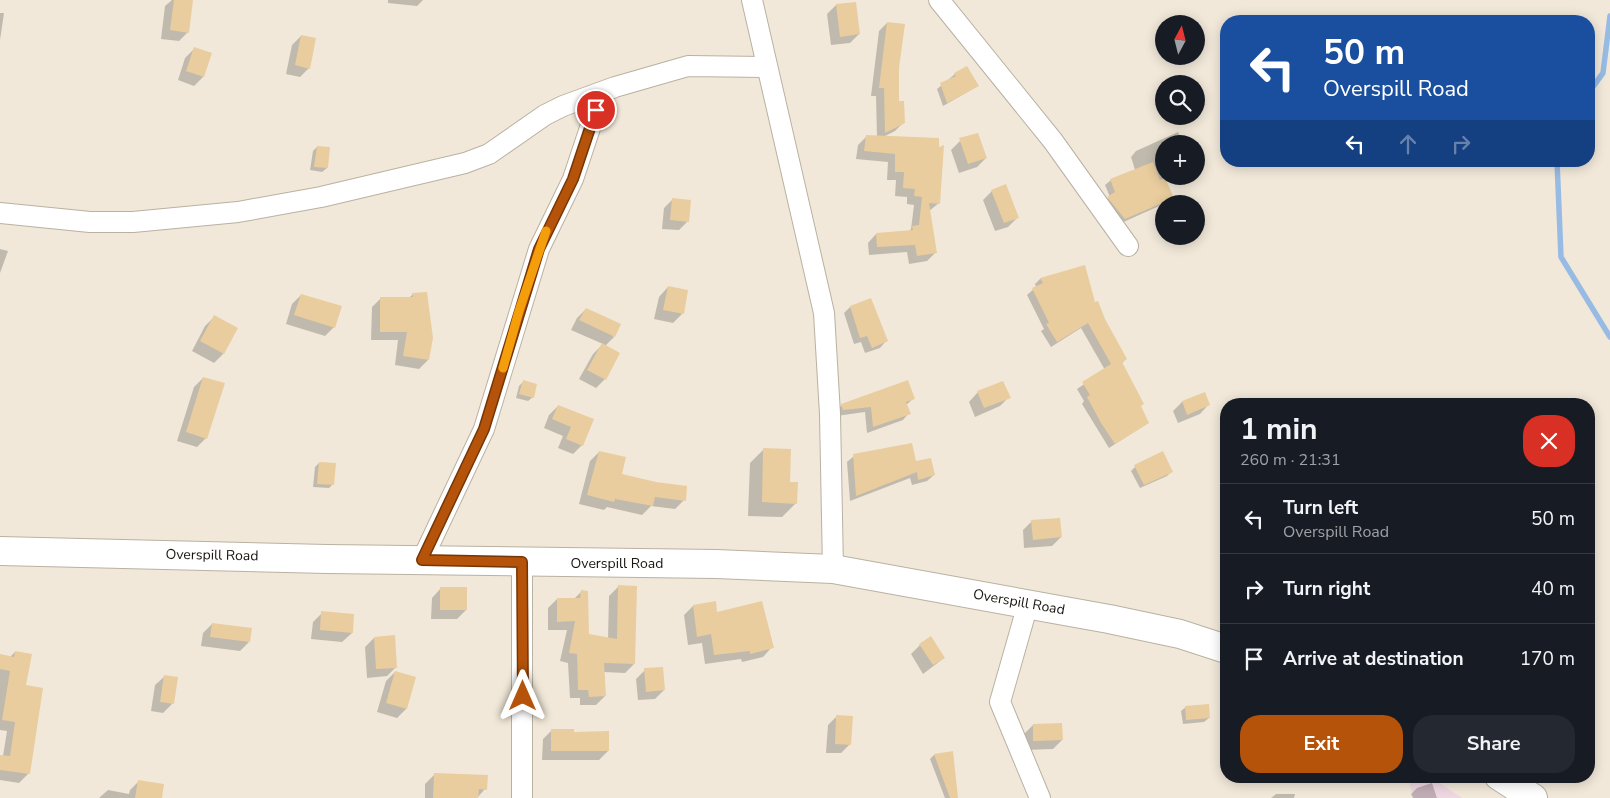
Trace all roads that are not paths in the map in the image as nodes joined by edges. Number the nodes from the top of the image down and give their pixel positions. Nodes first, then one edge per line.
1 (752, 0) edge
2 (939, 0) edge
3 (767, 67) junction
4 (602, 92) junction
5 (0, 213) edge
6 (1128, 246) dead end
7 (0, 551) edge
8 (422, 560) junction
9 (522, 562) junction
10 (833, 569) junction
11 (1028, 604) junction
12 (1220, 647) edge
13 (1510, 783) edge
14 (522, 798) edge
15 (1040, 798) edge
16 (1534, 798) edge

1 - 3 street
2 - 6 street
3 - 4 street
3 - 10 street
4 - 5 street
4 - 8 street
7 - 8 street, Overspill Road
8 - 9 street, Overspill Road
9 - 10 street, Overspill Road
9 - 14 street
10 - 11 street, Overspill Road
11 - 12 street, Overspill Road
11 - 15 street
13 - 16 street

